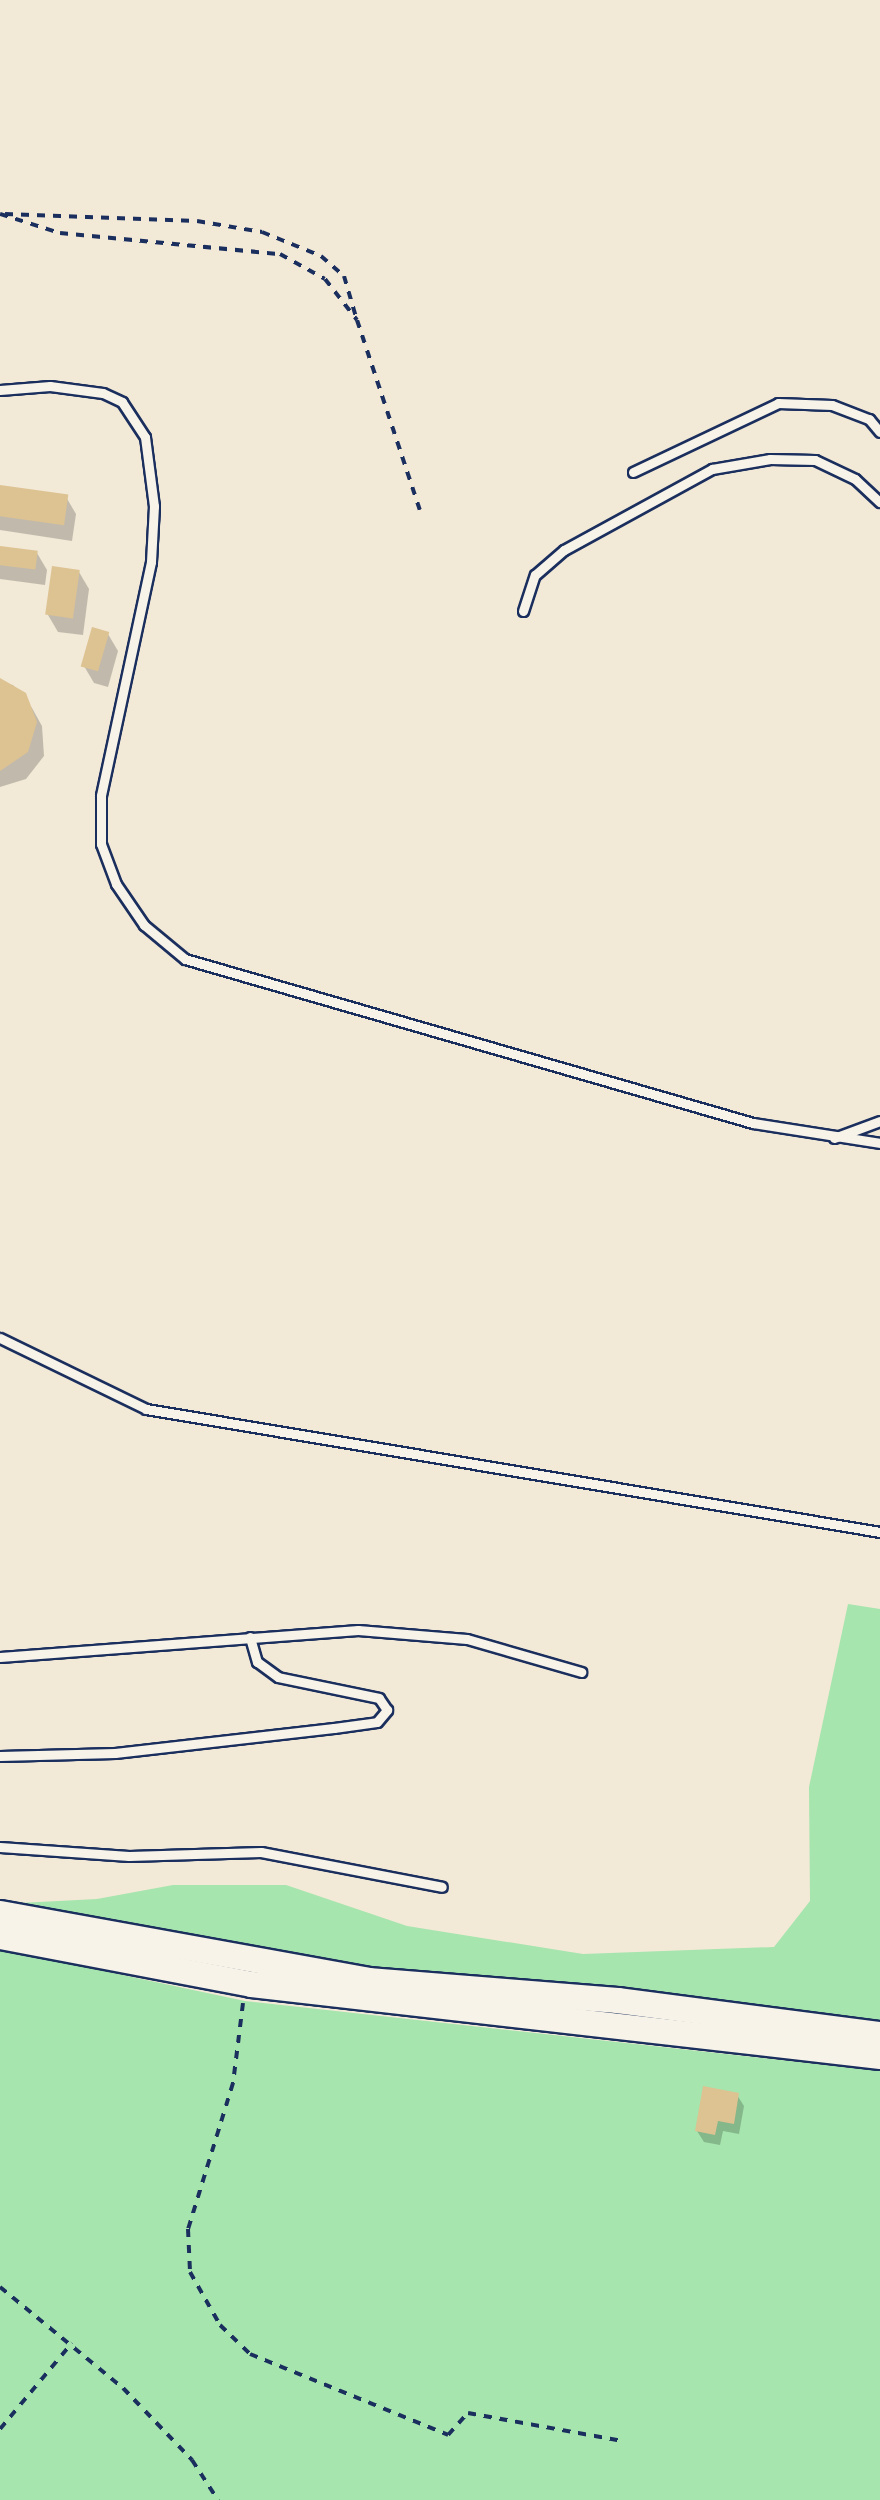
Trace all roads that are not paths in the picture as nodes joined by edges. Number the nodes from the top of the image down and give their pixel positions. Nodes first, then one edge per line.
1 (0, 390) edge
2 (880, 432) edge
3 (633, 472) dead end
4 (880, 502) edge
5 (523, 611) dead end
6 (880, 1121) edge
7 (832, 1139) junction
8 (880, 1143) edge
9 (0, 1338) edge
10 (880, 1532) edge
11 (250, 1637) junction
12 (0, 1657) edge
13 (580, 1672) dead end
14 (0, 1756) edge
15 (0, 1847) edge
16 (442, 1887) dead end
17 (0, 1913) edge
18 (0, 1936) edge
19 (880, 2034) edge
20 (880, 2056) edge

1 - 7 lane
2 - 3 lane
4 - 5 lane
6 - 7 lane
7 - 8 lane
9 - 10 lane
11 - 12 lane
11 - 13 lane
11 - 14 lane
15 - 16 lane
17 - 19 main road
18 - 20 main road

